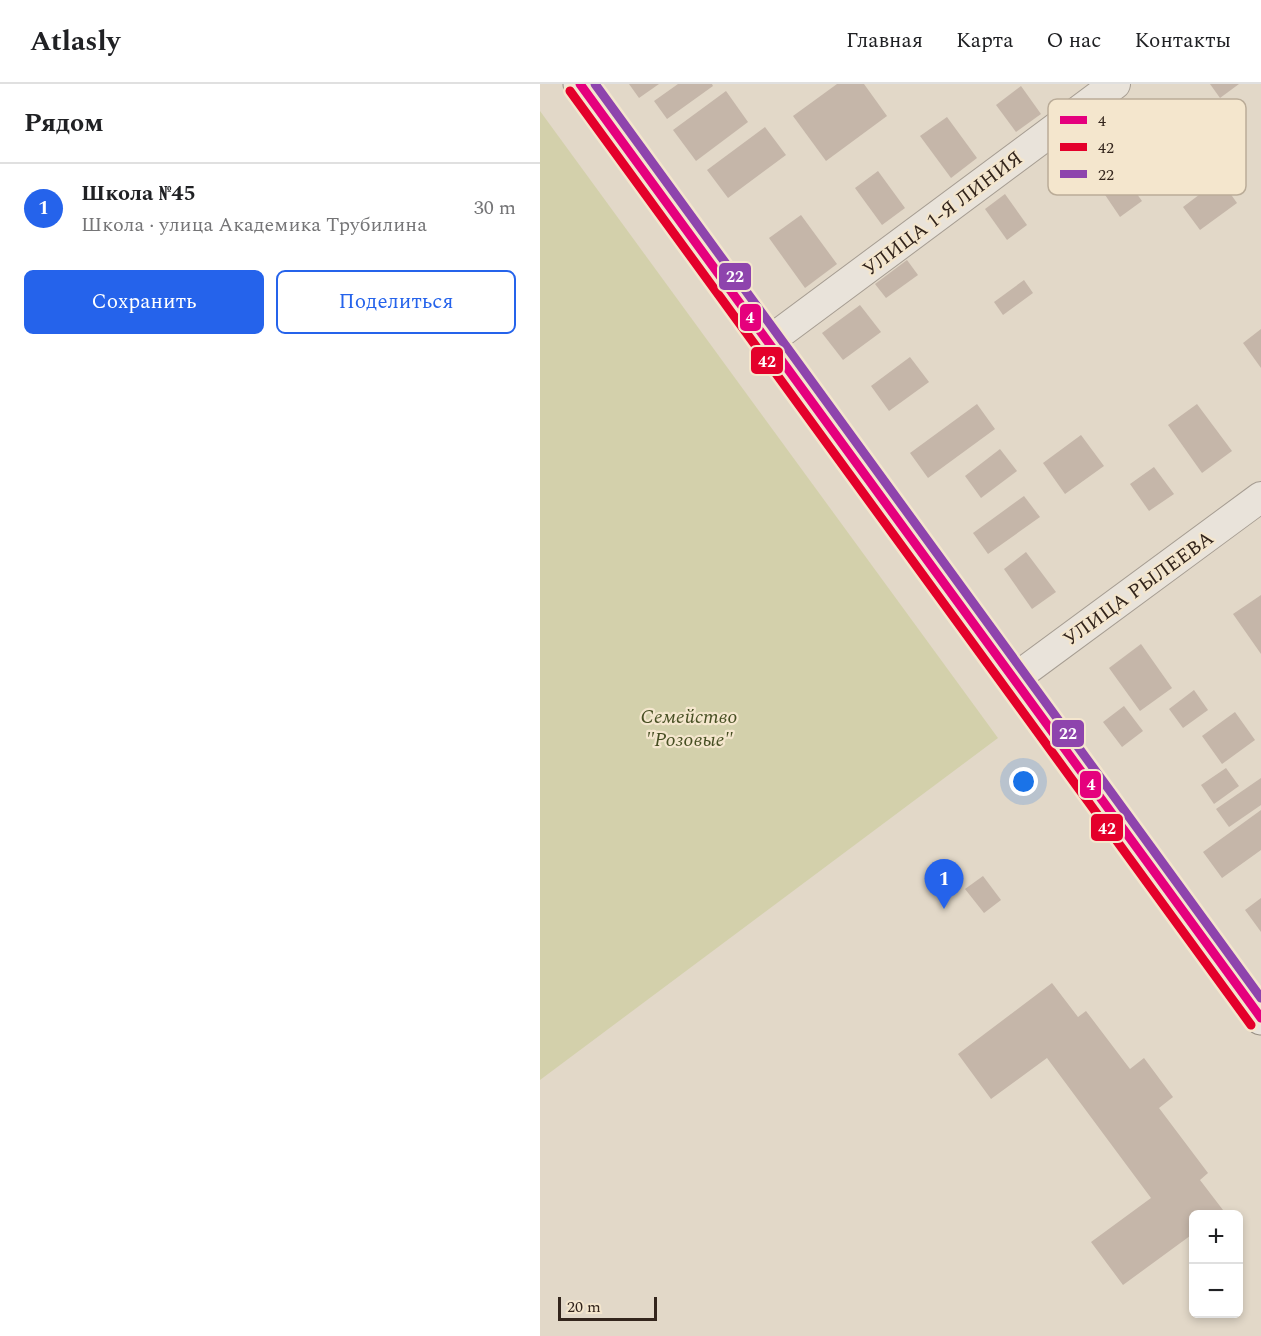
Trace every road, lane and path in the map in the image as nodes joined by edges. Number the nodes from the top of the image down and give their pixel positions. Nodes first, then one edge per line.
1 (580, 84) edge
2 (1115, 84) edge
3 (1095, 99) edge
4 (1048, 134) edge
5 (768, 342) junction
6 (1261, 497) edge
7 (1014, 679) junction
8 (1261, 1018) edge

1 - 5 main road
2 - 3 street, УЛИЦА 1-Я ЛИНИЯ
4 - 5 street, УЛИЦА 1-Я ЛИНИЯ
5 - 7 main road
6 - 7 street, УЛИЦА РЫЛЕЕВА
7 - 8 main road

